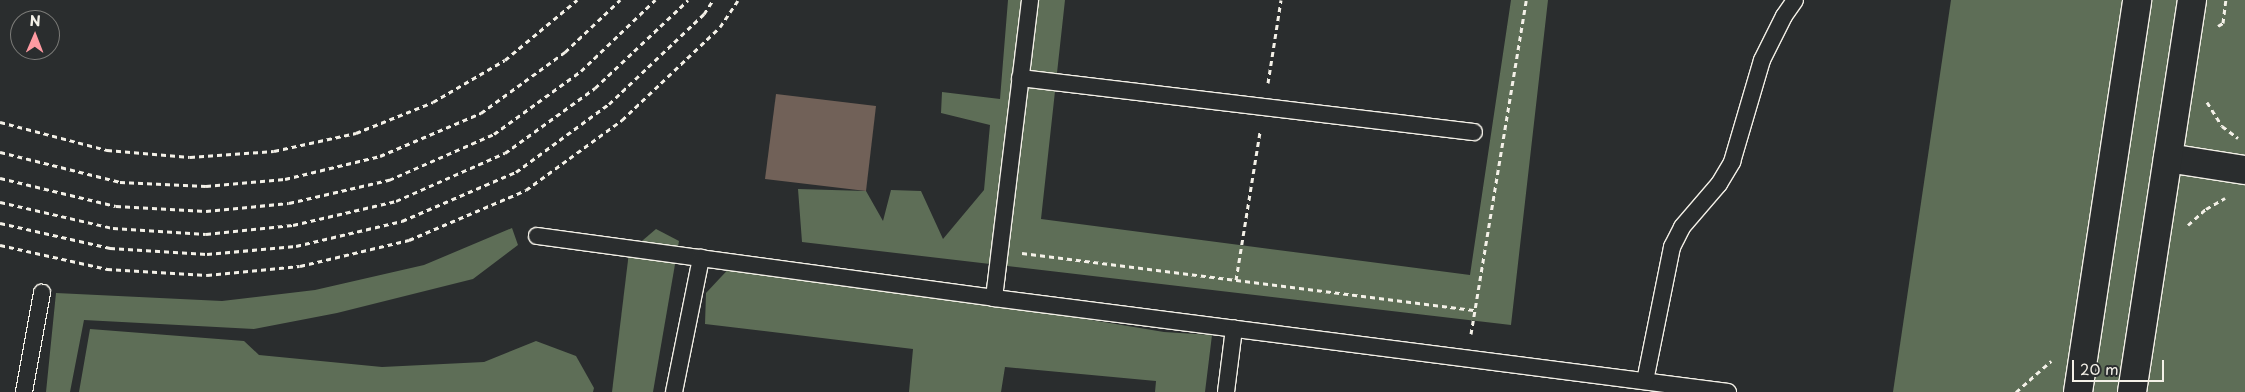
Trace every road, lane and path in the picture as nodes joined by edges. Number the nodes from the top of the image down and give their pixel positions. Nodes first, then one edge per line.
1 (577, 0) edge
2 (620, 0) edge
3 (655, 0) edge
4 (688, 0) edge
5 (713, 0) edge
6 (738, 0) edge
7 (1030, 0) edge
8 (1281, 0) edge
9 (1526, 0) edge
10 (1796, 0) edge
11 (2137, 0) edge
12 (2192, 0) edge
13 (2226, 0) edge
14 (2211, 31) dead end
15 (1020, 78) junction
16 (2205, 98) dead end
17 (1264, 107) junction
18 (0, 122) edge
19 (1474, 132) dead end
20 (2245, 144) edge
21 (0, 152) edge
22 (2168, 158) junction
23 (2245, 170) edge
24 (0, 178) edge
25 (0, 202) edge
26 (0, 223) edge
27 (537, 236) dead end
28 (0, 245) edge
29 (1000, 250) junction
30 (700, 258) junction
31 (1236, 280) junction
32 (42, 293) dead end
33 (994, 298) junction
34 (1475, 310) junction
35 (1234, 329) junction
36 (1468, 357) junction
37 (1653, 385) edge
38 (24, 392) edge
39 (674, 392) edge
40 (1226, 392) edge
41 (1728, 392) edge
42 (2078, 392) edge
43 (2132, 392) edge

1 - 18 path
2 - 21 path
3 - 24 path
4 - 25 path
5 - 26 path
6 - 28 path
7 - 15 lane
8 - 17 path
9 - 34 path
10 - 37 lane
11 - 42 street
12 - 22 street
13 - 14 path
15 - 17 lane
15 - 29 lane
16 - 20 path
17 - 19 lane
17 - 31 path
22 - 23 street
22 - 43 street
27 - 30 lane
29 - 31 path
29 - 33 lane
30 - 33 lane
30 - 39 lane
31 - 34 path
32 - 38 lane
33 - 35 lane
34 - 36 path
35 - 36 lane
35 - 40 lane
36 - 37 lane
37 - 41 lane

